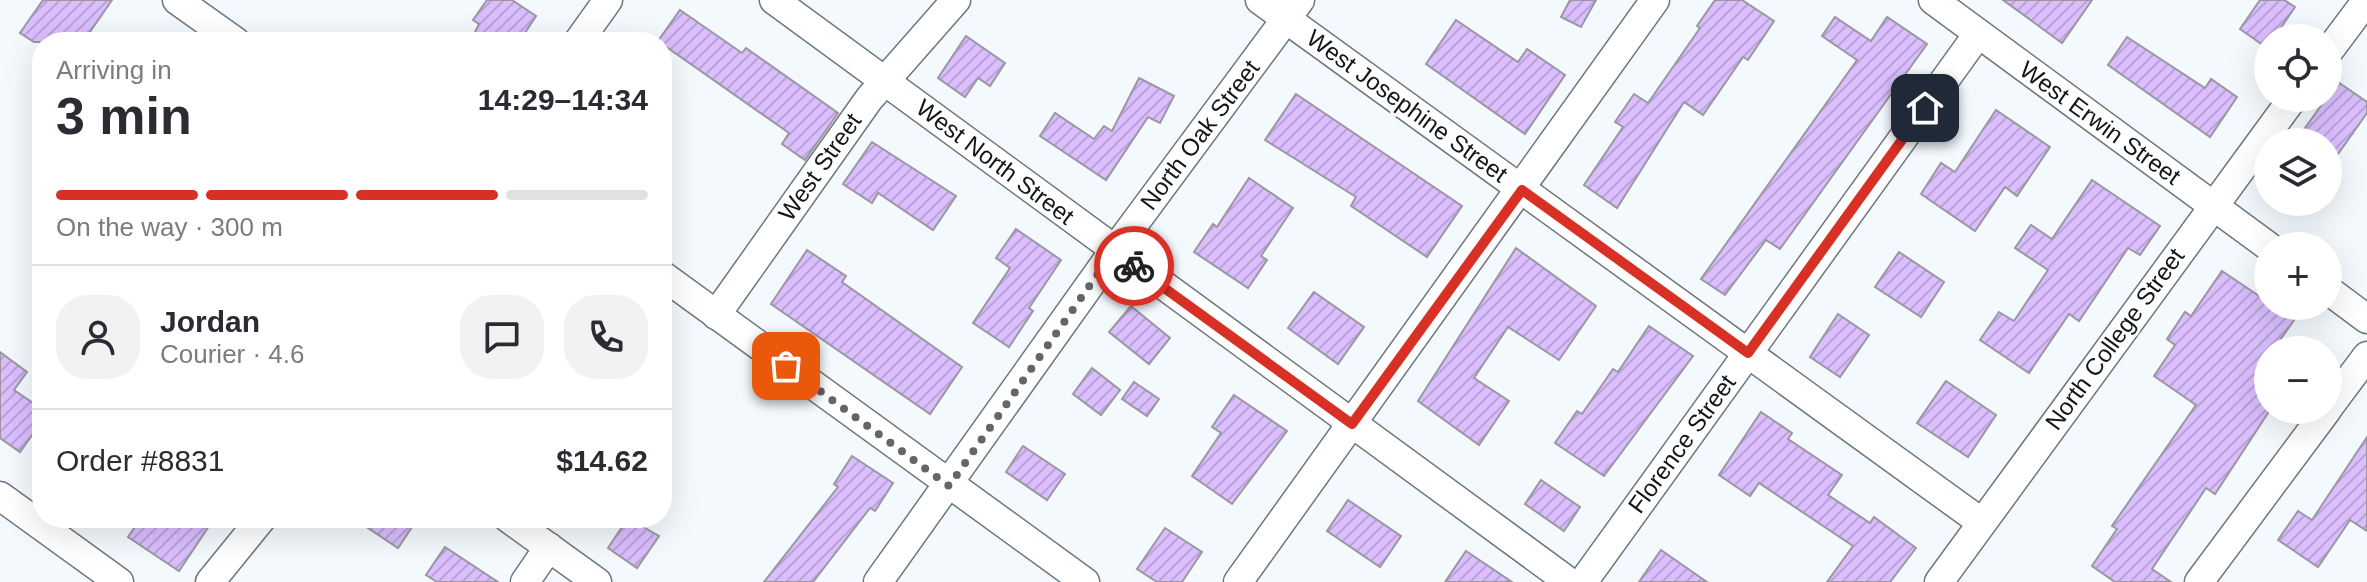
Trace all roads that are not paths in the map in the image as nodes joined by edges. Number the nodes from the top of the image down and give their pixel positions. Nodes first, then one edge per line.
1 (177, 0) edge
2 (608, 0) edge
3 (774, 0) edge
4 (956, 0) edge
5 (1260, 0) edge
6 (1655, 0) edge
7 (1933, 0) edge
8 (2367, 0) edge
9 (1293, 10) edge
10 (219, 32) edge
11 (585, 32) edge
12 (2342, 33) edge
13 (1978, 34) junction
14 (887, 81) junction
15 (2283, 112) edge
16 (1522, 190) junction
17 (2213, 205) junction
18 (2254, 236) edge
19 (1114, 251) junction
20 (672, 282) edge
21 (2342, 300) edge
22 (716, 315) junction
23 (2367, 319) edge
24 (1748, 353) junction
25 (2367, 356) edge
26 (2342, 389) edge
27 (1352, 424) junction
28 (2316, 424) edge
29 (949, 486) junction
30 (0, 496) edge
31 (32, 519) edge
32 (1981, 522) junction
33 (44, 528) edge
34 (254, 528) edge
35 (522, 528) edge
36 (549, 547) junction
37 (119, 582) edge
38 (210, 582) edge
39 (525, 582) edge
40 (597, 582) edge
41 (878, 582) edge
42 (1085, 582) edge
43 (1238, 582) edge
44 (1569, 582) edge
45 (1583, 582) edge
46 (1939, 582) edge
47 (2199, 582) edge

1 - 10 street
2 - 11 street
3 - 14 street
4 - 14 street, West Street
5 - 9 street, West Josephine Street
6 - 16 street
7 - 13 street, West Erwin Street
8 - 12 street
9 - 16 street, West Josephine Street
9 - 19 street, North Oak Street
13 - 17 street, West Erwin Street
13 - 24 street, Florence Street
14 - 19 street, West North Street
14 - 22 street, West Street
15 - 17 street, North College Street
16 - 24 street, West Josephine Street
16 - 27 street
17 - 18 street, West Erwin Street
17 - 32 street, North College Street
19 - 27 street, West North Street
19 - 29 street, North Oak Street
20 - 22 street
21 - 23 street
22 - 29 street
24 - 32 street, West Josephine Street
24 - 45 street, Florence Street
25 - 26 street
27 - 43 street
27 - 44 street, West North Street
28 - 47 street
29 - 41 street, North Oak Street
29 - 42 street
30 - 31 street
32 - 46 street, North College Street
33 - 37 street
34 - 38 street
35 - 36 street
36 - 39 street
36 - 40 street

